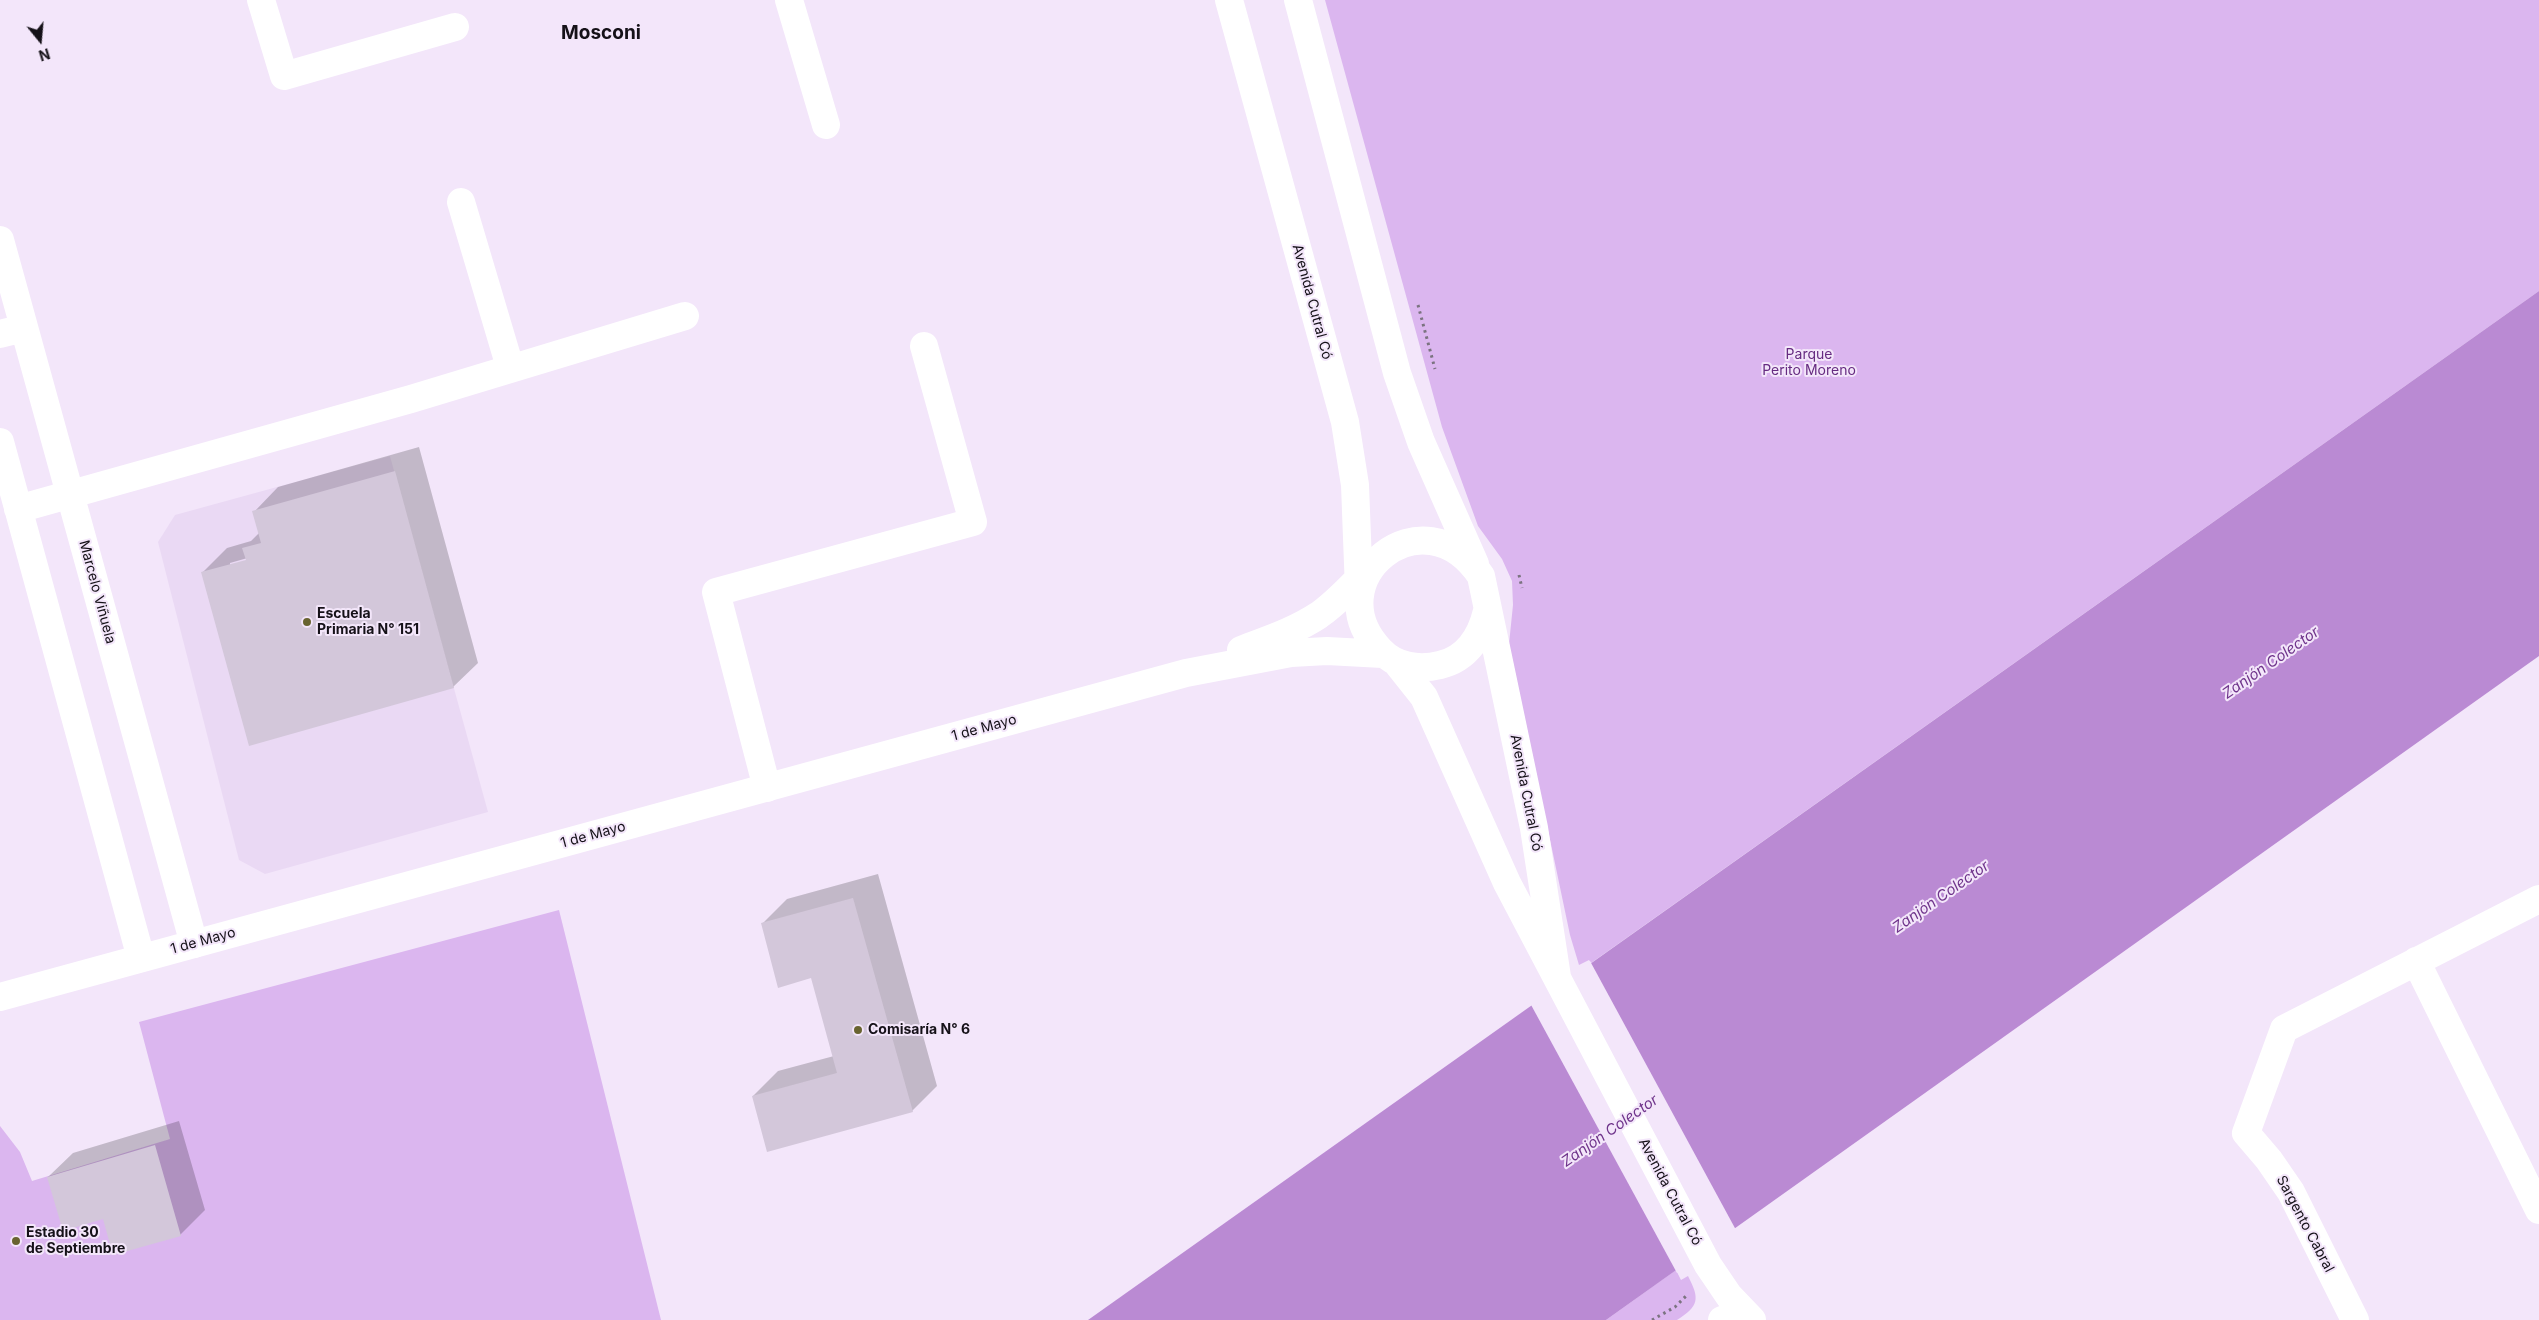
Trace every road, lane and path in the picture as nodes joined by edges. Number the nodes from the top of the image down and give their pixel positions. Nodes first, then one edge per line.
1 (261, 0) edge
2 (789, 0) edge
3 (1229, 0) edge
4 (1298, 0) edge
5 (455, 27) dead end
6 (826, 125) dead end
7 (461, 202) dead end
8 (0, 240) edge
9 (685, 316) dead end
10 (12, 331) edge
11 (924, 346) dead end
12 (510, 367) junction
13 (0, 442) edge
14 (70, 494) junction
15 (18, 509) junction
16 (1367, 570) junction
17 (1481, 576) junction
18 (1487, 611) junction
19 (1390, 658) junction
20 (1186, 673) junction
21 (767, 788) junction
22 (2539, 899) edge
23 (194, 944) junction
24 (141, 958) junction
25 (2416, 961) junction
26 (1557, 977) junction
27 (0, 997) edge
28 (2539, 1210) edge
29 (1688, 1288) dead end
30 (1739, 1317) edge
31 (1652, 1320) edge
32 (2355, 1320) edge

1 - 5 street
2 - 6 street
3 - 16 street, Avenida Cutral Có
4 - 17 street, Avenida Cutral Có
7 - 12 street
8 - 10 street, Marcelo Viñuela
9 - 12 street
10 - 14 street, Marcelo Viñuela
11 - 21 street
12 - 14 street
13 - 15 street
14 - 15 street
14 - 23 street, Marcelo Viñuela
15 - 24 street
16 - 17 street, Avenida Cutral Có
16 - 19 street, Avenida Cutral Có
16 - 20 street, 1 de Mayo
17 - 18 street, Avenida Cutral Có
18 - 19 street, Avenida Cutral Có
18 - 26 street, Avenida Cutral Có
19 - 20 street, 1 de Mayo
19 - 26 street, Avenida Cutral Có
20 - 21 street, 1 de Mayo
21 - 23 street, 1 de Mayo
22 - 25 street
23 - 24 street, 1 de Mayo
24 - 27 street, 1 de Mayo
25 - 28 street
25 - 32 street, Sargento Cabral
26 - 30 street, Avenida Cutral Có
29 - 31 path

